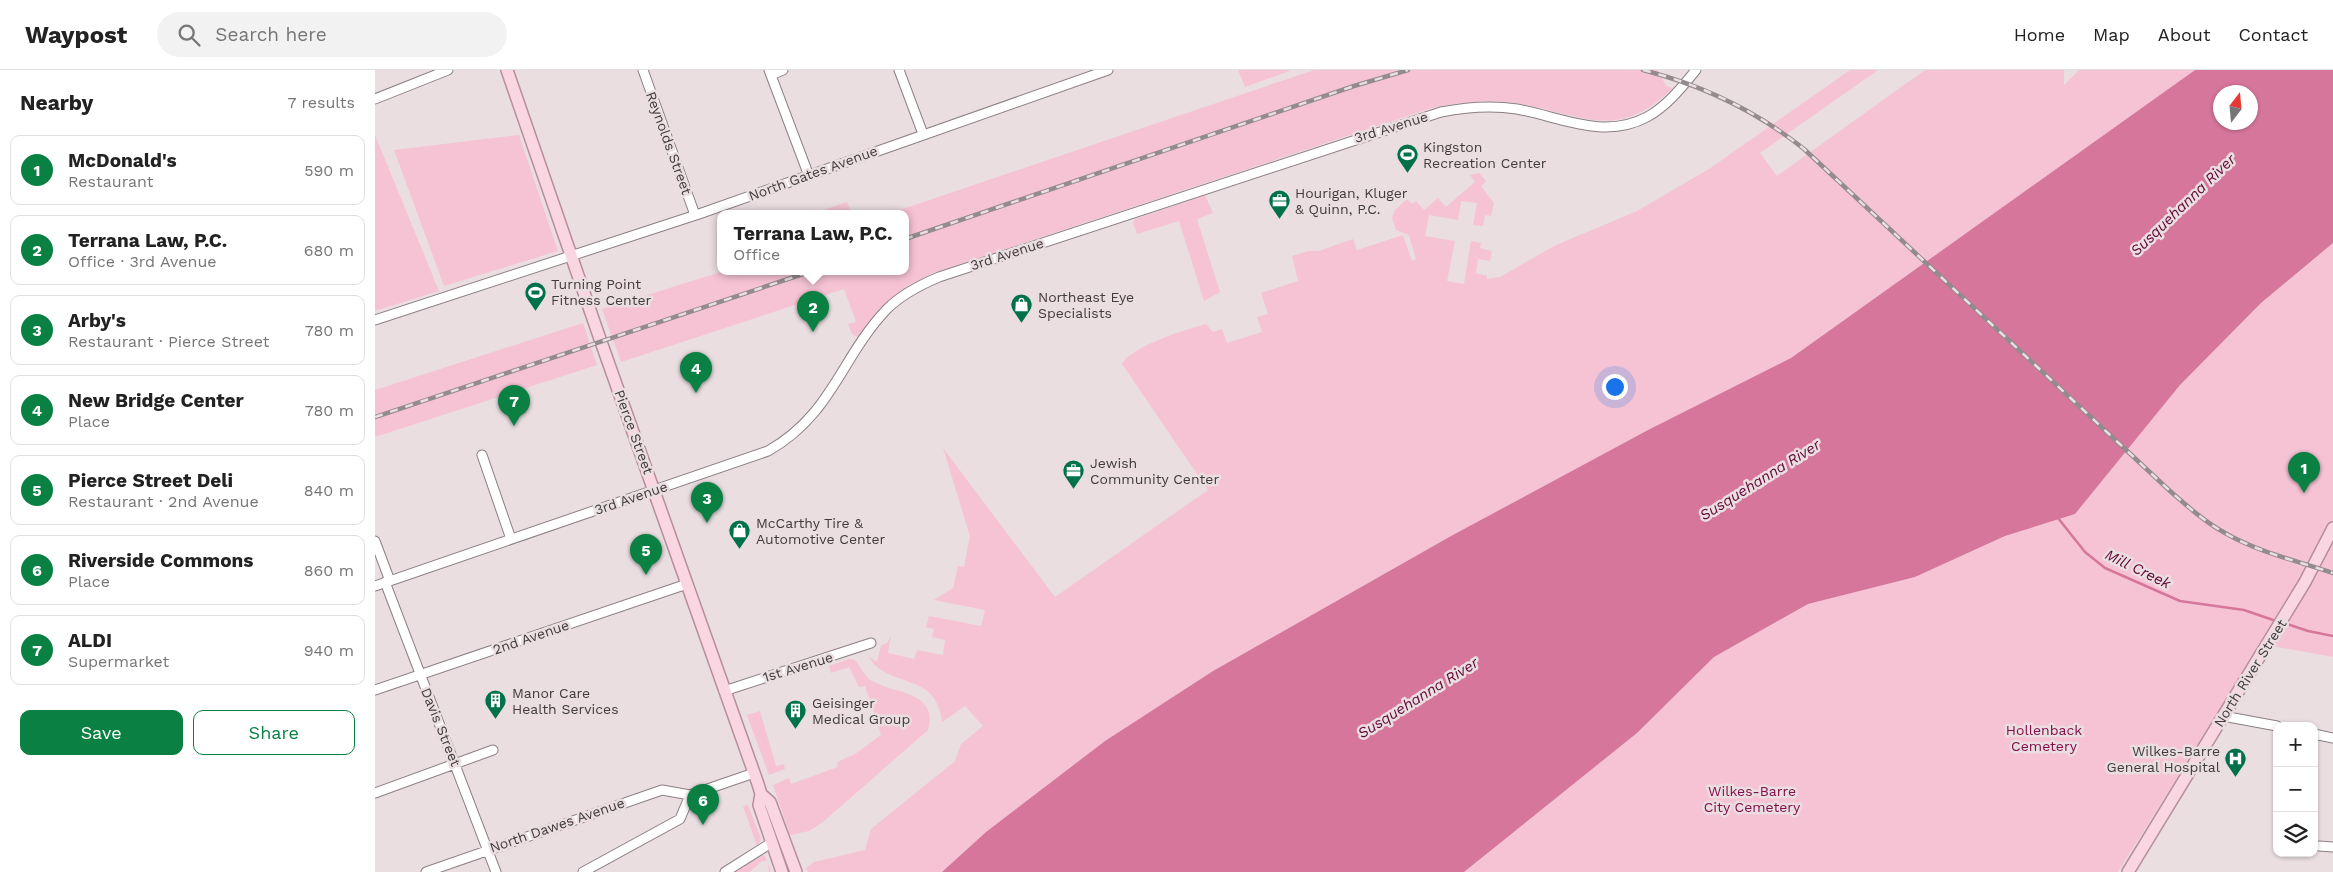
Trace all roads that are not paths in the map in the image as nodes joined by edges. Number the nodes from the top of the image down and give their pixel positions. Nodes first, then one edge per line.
1 (448, 70) edge
2 (507, 70) edge
3 (643, 70) edge
4 (783, 70) edge
5 (899, 70) edge
6 (1108, 70) edge
7 (1697, 70) edge
8 (770, 72) edge
9 (375, 99) edge
10 (923, 134) junction
11 (809, 176) junction
12 (695, 215) junction
13 (571, 255) junction
14 (375, 320) edge
15 (482, 455) dead end
16 (655, 490) junction
17 (2333, 528) edge
18 (511, 539) junction
19 (375, 542) edge
20 (387, 582) junction
21 (687, 584) junction
22 (375, 586) edge
23 (871, 643) dead end
24 (420, 674) junction
25 (375, 690) edge
26 (724, 691) junction
27 (2223, 716) junction
28 (2273, 725) edge
29 (2318, 735) edge
30 (2333, 738) edge
31 (493, 750) dead end
32 (455, 763) junction
33 (754, 773) junction
34 (375, 793) edge
35 (761, 794) junction
36 (689, 796) junction
37 (771, 843) junction
38 (2319, 846) dead end
39 (2333, 848) edge
40 (487, 849) junction
41 (426, 872) edge
42 (496, 872) edge
43 (583, 872) edge
44 (725, 872) edge
45 (782, 872) edge
46 (796, 872) edge
47 (2128, 872) edge

1 - 9 street
2 - 13 main road, Pierce Street
3 - 12 street, Reynolds Street
4 - 8 street
5 - 10 street
6 - 10 street, North Gates Avenue
7 - 16 street, 3rd Avenue
8 - 11 street
10 - 11 street, North Gates Avenue
11 - 12 street, North Gates Avenue
12 - 13 street, North Gates Avenue
13 - 14 street, North Gates Avenue
13 - 16 main road, Pierce Street
15 - 18 street
16 - 18 street, 3rd Avenue
16 - 21 main road, Pierce Street
17 - 27 main road, North River Street
18 - 20 street, 3rd Avenue
19 - 20 street, Davis Street
20 - 22 street, 3rd Avenue
20 - 24 street, Davis Street
21 - 24 street, 2nd Avenue
21 - 26 main road, Pierce Street
23 - 26 street, 1st Avenue
24 - 25 street, 2nd Avenue
24 - 32 street, Davis Street
26 - 33 main road, Pierce Street
27 - 28 street
27 - 47 main road, North River Street
29 - 30 street
31 - 32 street
32 - 34 street
32 - 40 street, Davis Street
33 - 35 main road, Pierce Street
33 - 36 street
35 - 37 main road, Pierce Street
35 - 46 main road, Pierce Street
36 - 40 street, North Dawes Avenue
36 - 43 street
37 - 44 street
37 - 45 main road, Pierce Street
38 - 39 street
40 - 41 street, North Dawes Avenue
40 - 42 street, Davis Street

